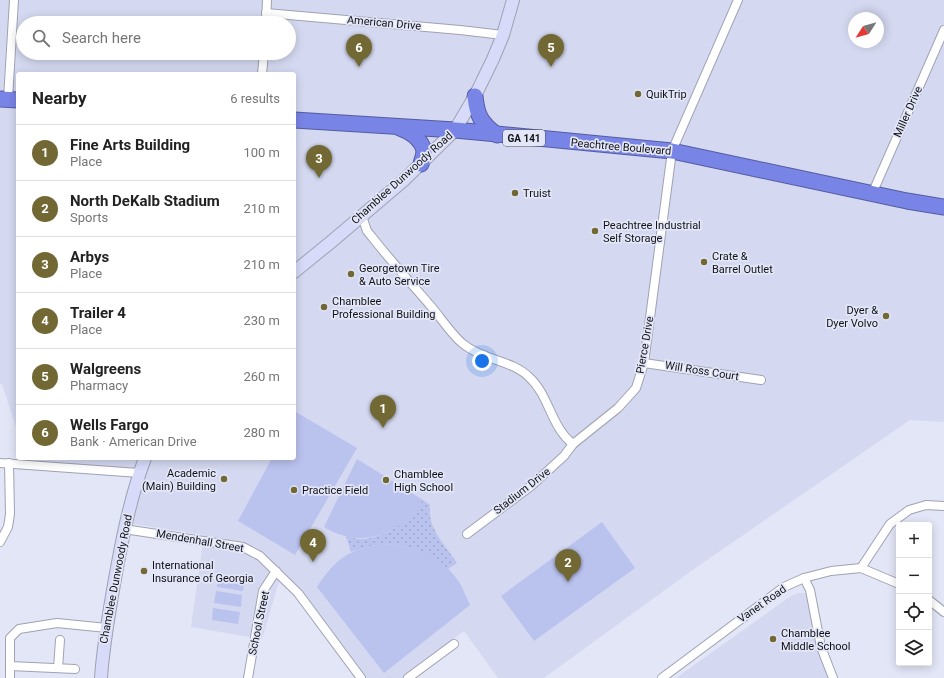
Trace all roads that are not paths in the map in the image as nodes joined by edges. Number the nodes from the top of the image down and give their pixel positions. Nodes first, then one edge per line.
1 (14, 0) edge
2 (267, 0) edge
3 (513, 0) edge
4 (738, 0) edge
5 (266, 13) joint
6 (944, 30) edge
7 (503, 35) junction
8 (263, 60) edge
9 (262, 72) edge
10 (475, 96) junction
11 (9, 99) edge
12 (296, 120) edge
13 (395, 127) junction
14 (455, 130) junction
15 (497, 135) junction
16 (672, 151) junction
17 (421, 164) junction
18 (872, 194) junction
19 (944, 207) edge
20 (362, 216) junction
21 (352, 224) junction
22 (367, 231) junction
23 (296, 270) edge
24 (644, 363) junction
25 (761, 380) dead end
26 (573, 444) junction
27 (144, 460) edge
28 (0, 463) edge
29 (9, 463) junction
30 (139, 473) junction
31 (944, 506) edge
32 (124, 529) junction
33 (467, 534) dead end
34 (0, 542) edge
35 (861, 568) junction
36 (276, 571) junction
37 (804, 578) junction
38 (896, 583) edge
39 (932, 602) edge
40 (944, 612) edge
41 (107, 628) junction
42 (60, 640) dead end
43 (454, 644) dead end
44 (10, 666) junction
45 (58, 668) junction
46 (75, 669) dead end
47 (10, 678) edge
48 (101, 678) edge
49 (248, 678) edge
50 (361, 678) edge
51 (408, 678) edge
52 (662, 678) edge
53 (833, 678) edge

1 - 11 street
2 - 5 street
3 - 7 street, Chamblee Dunwoody Road
4 - 16 street, Pierce Drive
5 - 7 street, American Drive
6 - 18 street, Miller Drive
7 - 10 street, Chamblee Dunwoody Road
8 - 9 street
10 - 14 street, Chamblee Dunwoody Road
10 - 15 highway
12 - 13 highway, Peachtree Boulevard / GA 141
13 - 14 highway, Peachtree Boulevard / GA 141
13 - 17 highway
14 - 15 highway, Peachtree Boulevard / GA 141
14 - 17 street, Chamblee Dunwoody Road
15 - 16 highway, Peachtree Boulevard / GA 141
16 - 18 highway, Peachtree Boulevard / GA 141
16 - 24 street, Pierce Drive
17 - 20 street, Chamblee Dunwoody Road
18 - 19 highway, Peachtree Boulevard / GA 141
20 - 21 street, Chamblee Dunwoody Road
20 - 22 street
21 - 22 street
21 - 23 street, Chamblee Dunwoody Road
22 - 26 street
24 - 25 street, Will Ross Court
24 - 26 street, Pierce Drive
26 - 33 street, Stadium Drive
27 - 30 street, Chamblee Dunwoody Road
28 - 29 street
29 - 30 street
29 - 34 street
30 - 32 street, Chamblee Dunwoody Road
31 - 35 street
32 - 36 street, Mendenhall Street
32 - 41 street, Chamblee Dunwoody Road
35 - 37 street, Vanet Road
35 - 38 street, Vanet Road
36 - 49 street, School Street
36 - 50 street, Mendenhall Street
37 - 52 street, Vanet Road
37 - 53 street
39 - 40 street
41 - 44 street
41 - 48 street, Chamblee Dunwoody Road
42 - 45 street
43 - 51 street
44 - 45 street
44 - 47 street
45 - 46 street

